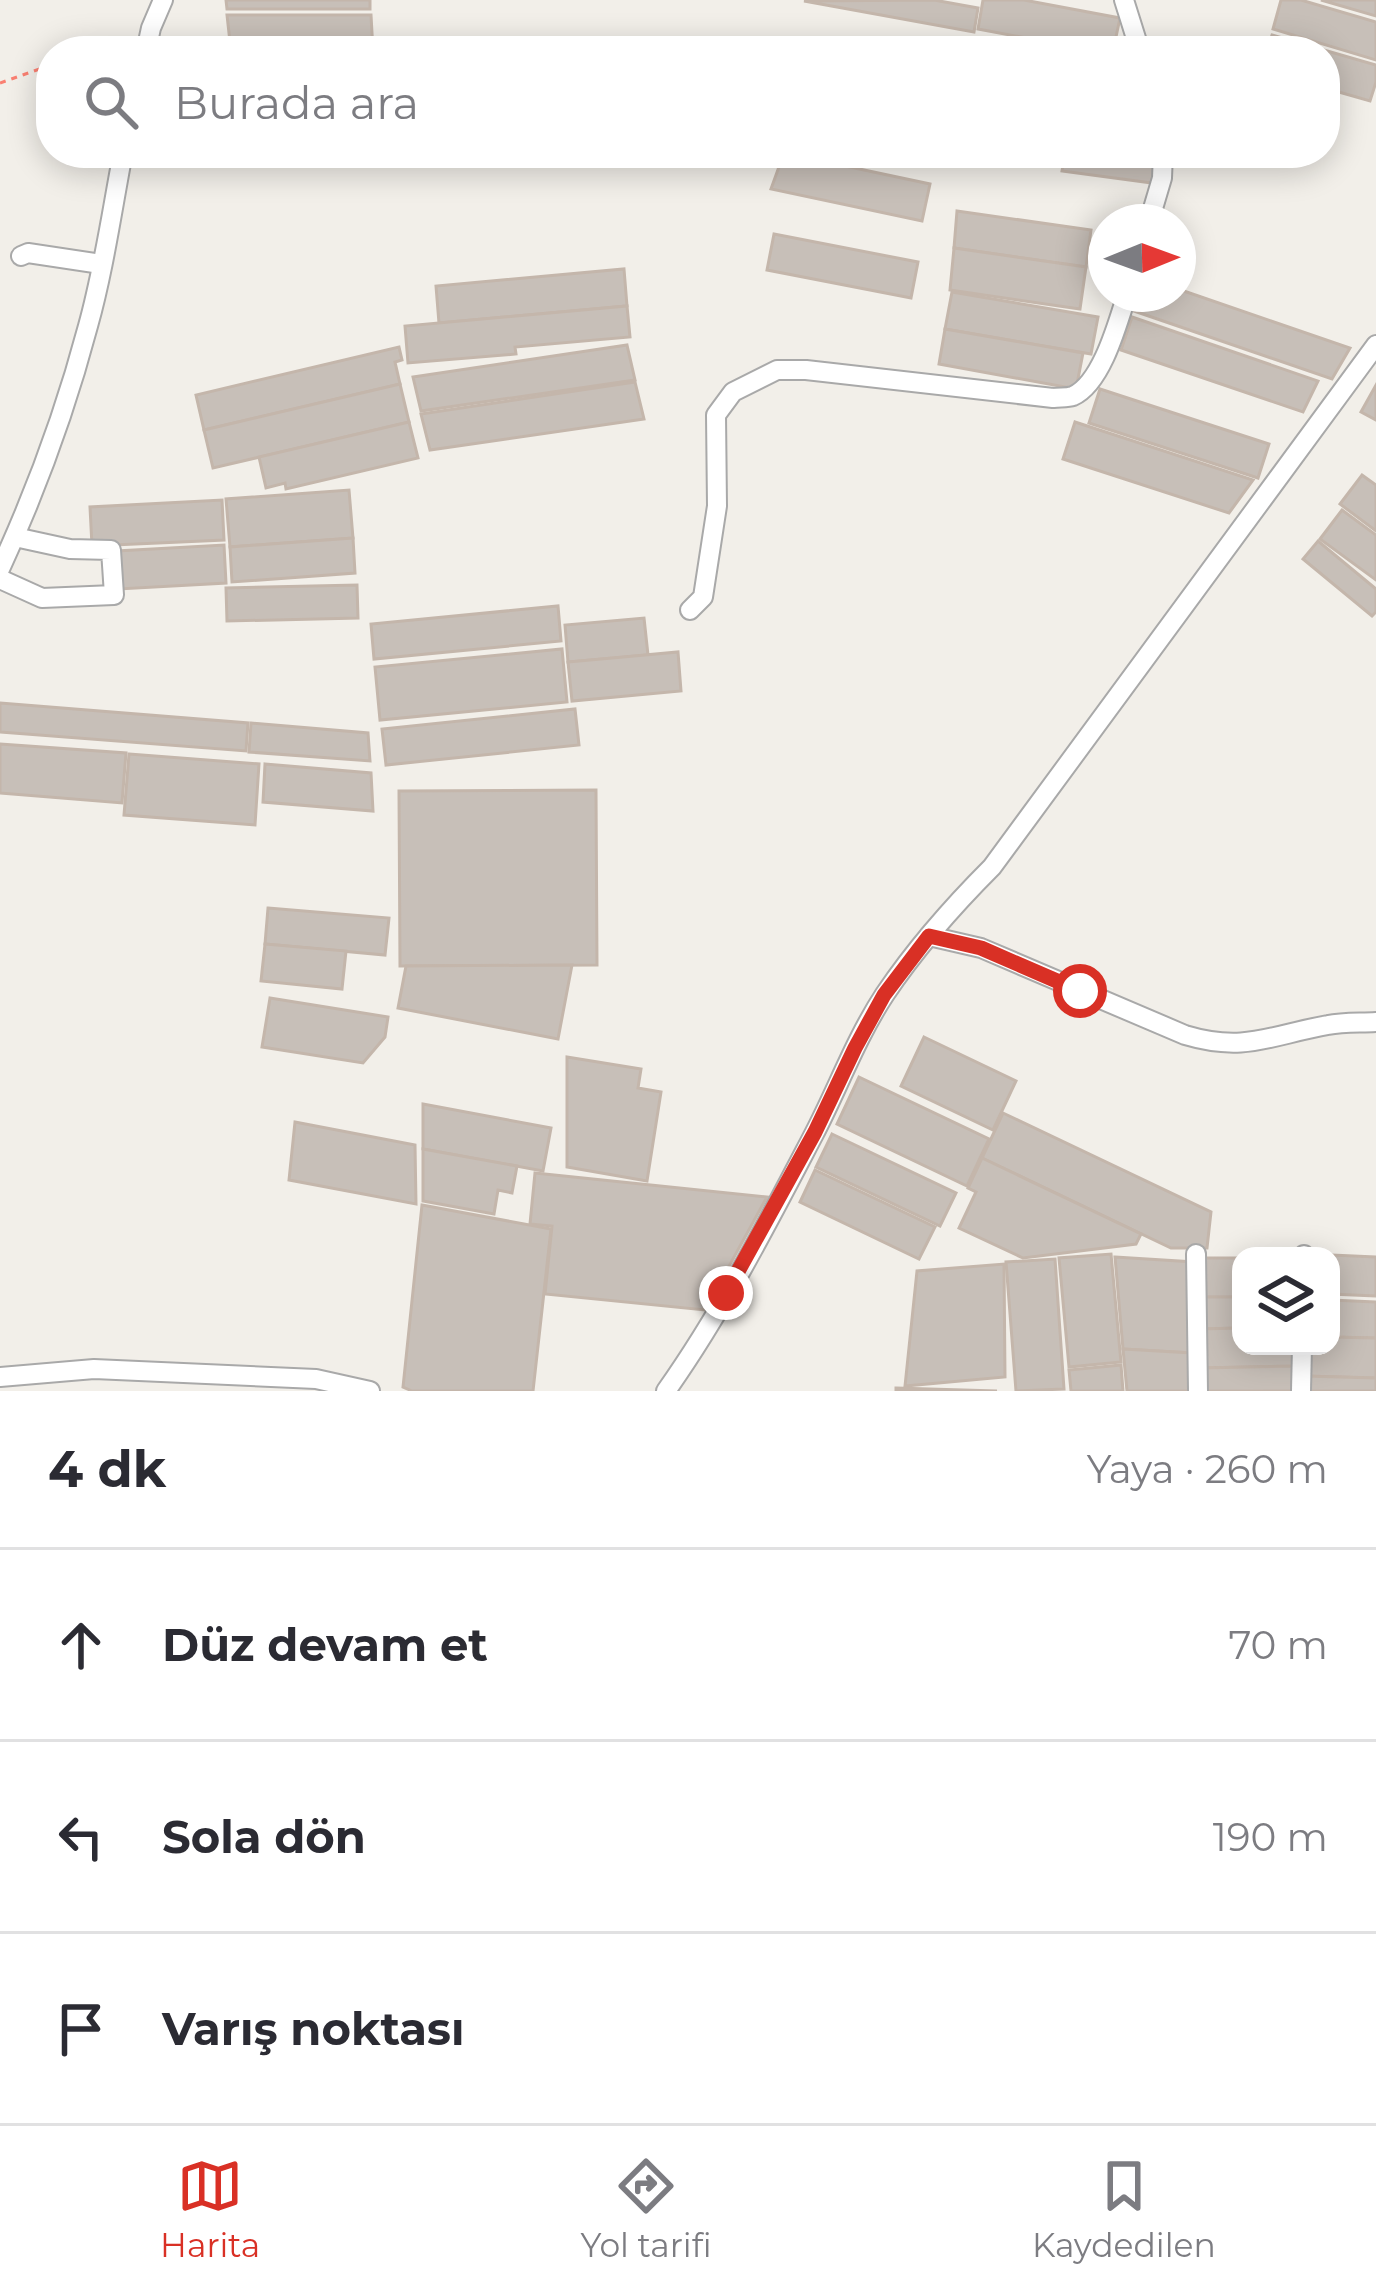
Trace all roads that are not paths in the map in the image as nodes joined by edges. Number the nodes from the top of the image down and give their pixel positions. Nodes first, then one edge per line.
1 (163, 0) edge
2 (1124, 0) edge
3 (150, 36) edge
4 (1135, 36) edge
5 (121, 168) edge
6 (1162, 168) edge
7 (1154, 204) edge
8 (21, 256) dead end
9 (101, 265) junction
10 (1122, 312) edge
11 (1376, 345) edge
12 (15, 536) junction
13 (0, 569) edge
14 (0, 579) edge
15 (690, 610) dead end
16 (929, 936) junction
17 (1376, 1022) edge
18 (1196, 1254) dead end
19 (1302, 1355) edge
20 (68, 1371) junction
21 (0, 1377) edge
22 (73, 1391) edge
23 (370, 1391) edge
24 (667, 1391) edge
25 (1198, 1391) edge
26 (1301, 1391) edge

1 - 3 street
2 - 4 street
5 - 9 street
6 - 7 street
8 - 9 street
9 - 12 street
10 - 15 street
11 - 16 street
12 - 13 street
12 - 14 street
16 - 17 street
16 - 24 street
18 - 25 street
19 - 26 street
20 - 21 street
20 - 22 street
20 - 23 street

